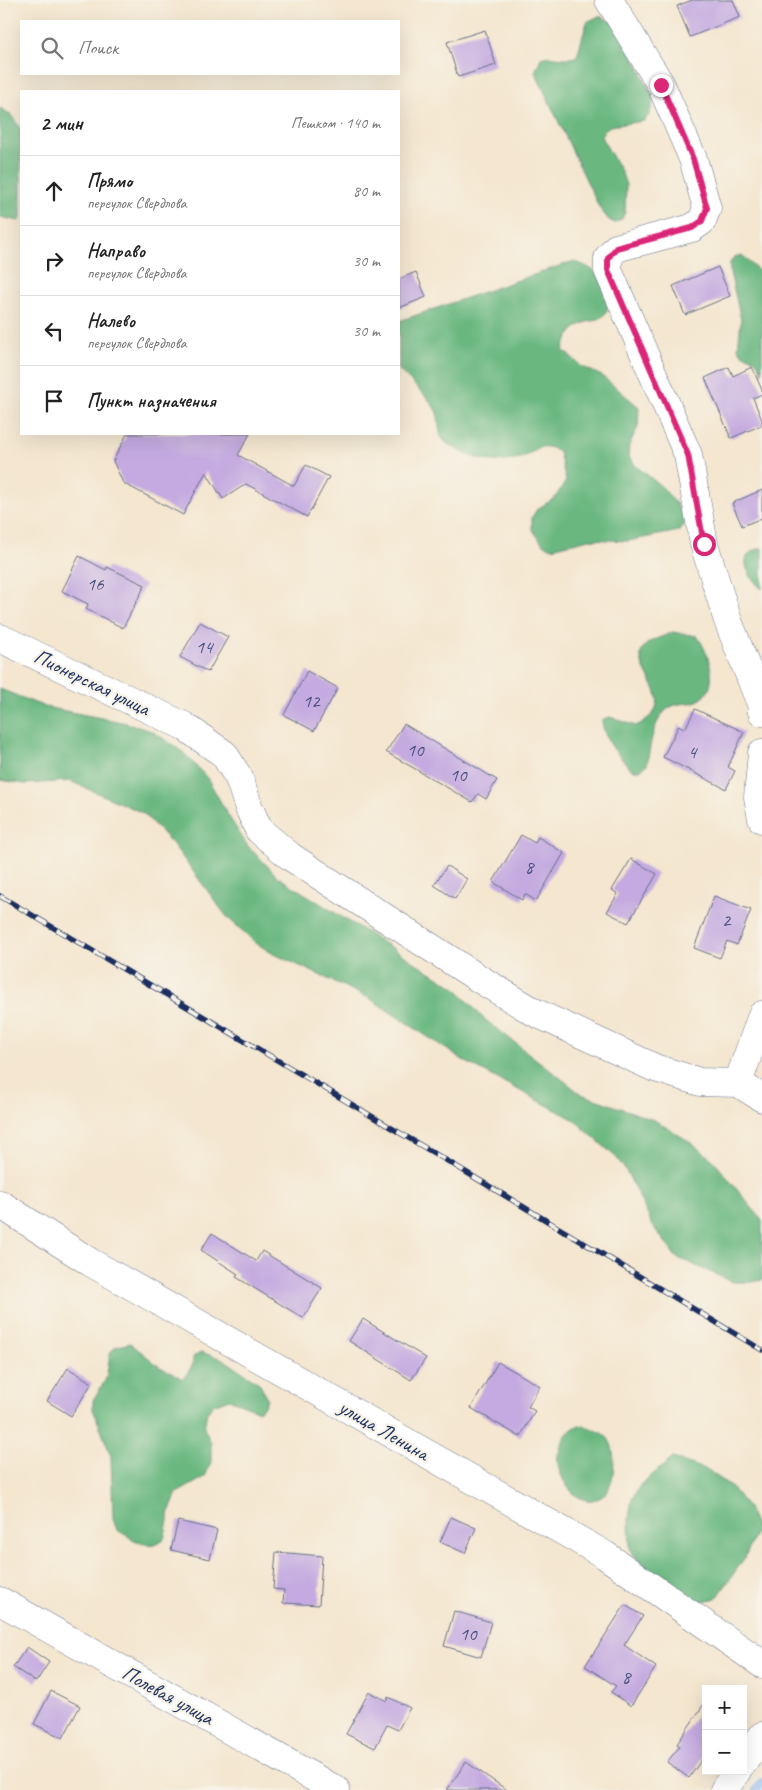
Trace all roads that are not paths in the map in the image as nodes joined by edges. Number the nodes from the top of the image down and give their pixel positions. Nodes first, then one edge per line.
1 (609, 0) edge
2 (0, 638) edge
3 (762, 712) edge
4 (762, 753) edge
5 (762, 819) edge
6 (762, 1015) edge
7 (738, 1083) junction
8 (762, 1098) edge
9 (0, 1204) edge
10 (0, 1602) edge
11 (762, 1664) edge
12 (762, 1736) edge
13 (747, 1757) edge
14 (734, 1775) edge
15 (336, 1790) edge
16 (724, 1790) edge

1 - 3 street
2 - 7 street, Пионерская улица
4 - 5 street
6 - 7 street
7 - 8 street
9 - 11 street, улица Ленина
10 - 15 street, Полевая улица
12 - 13 street
14 - 16 street

